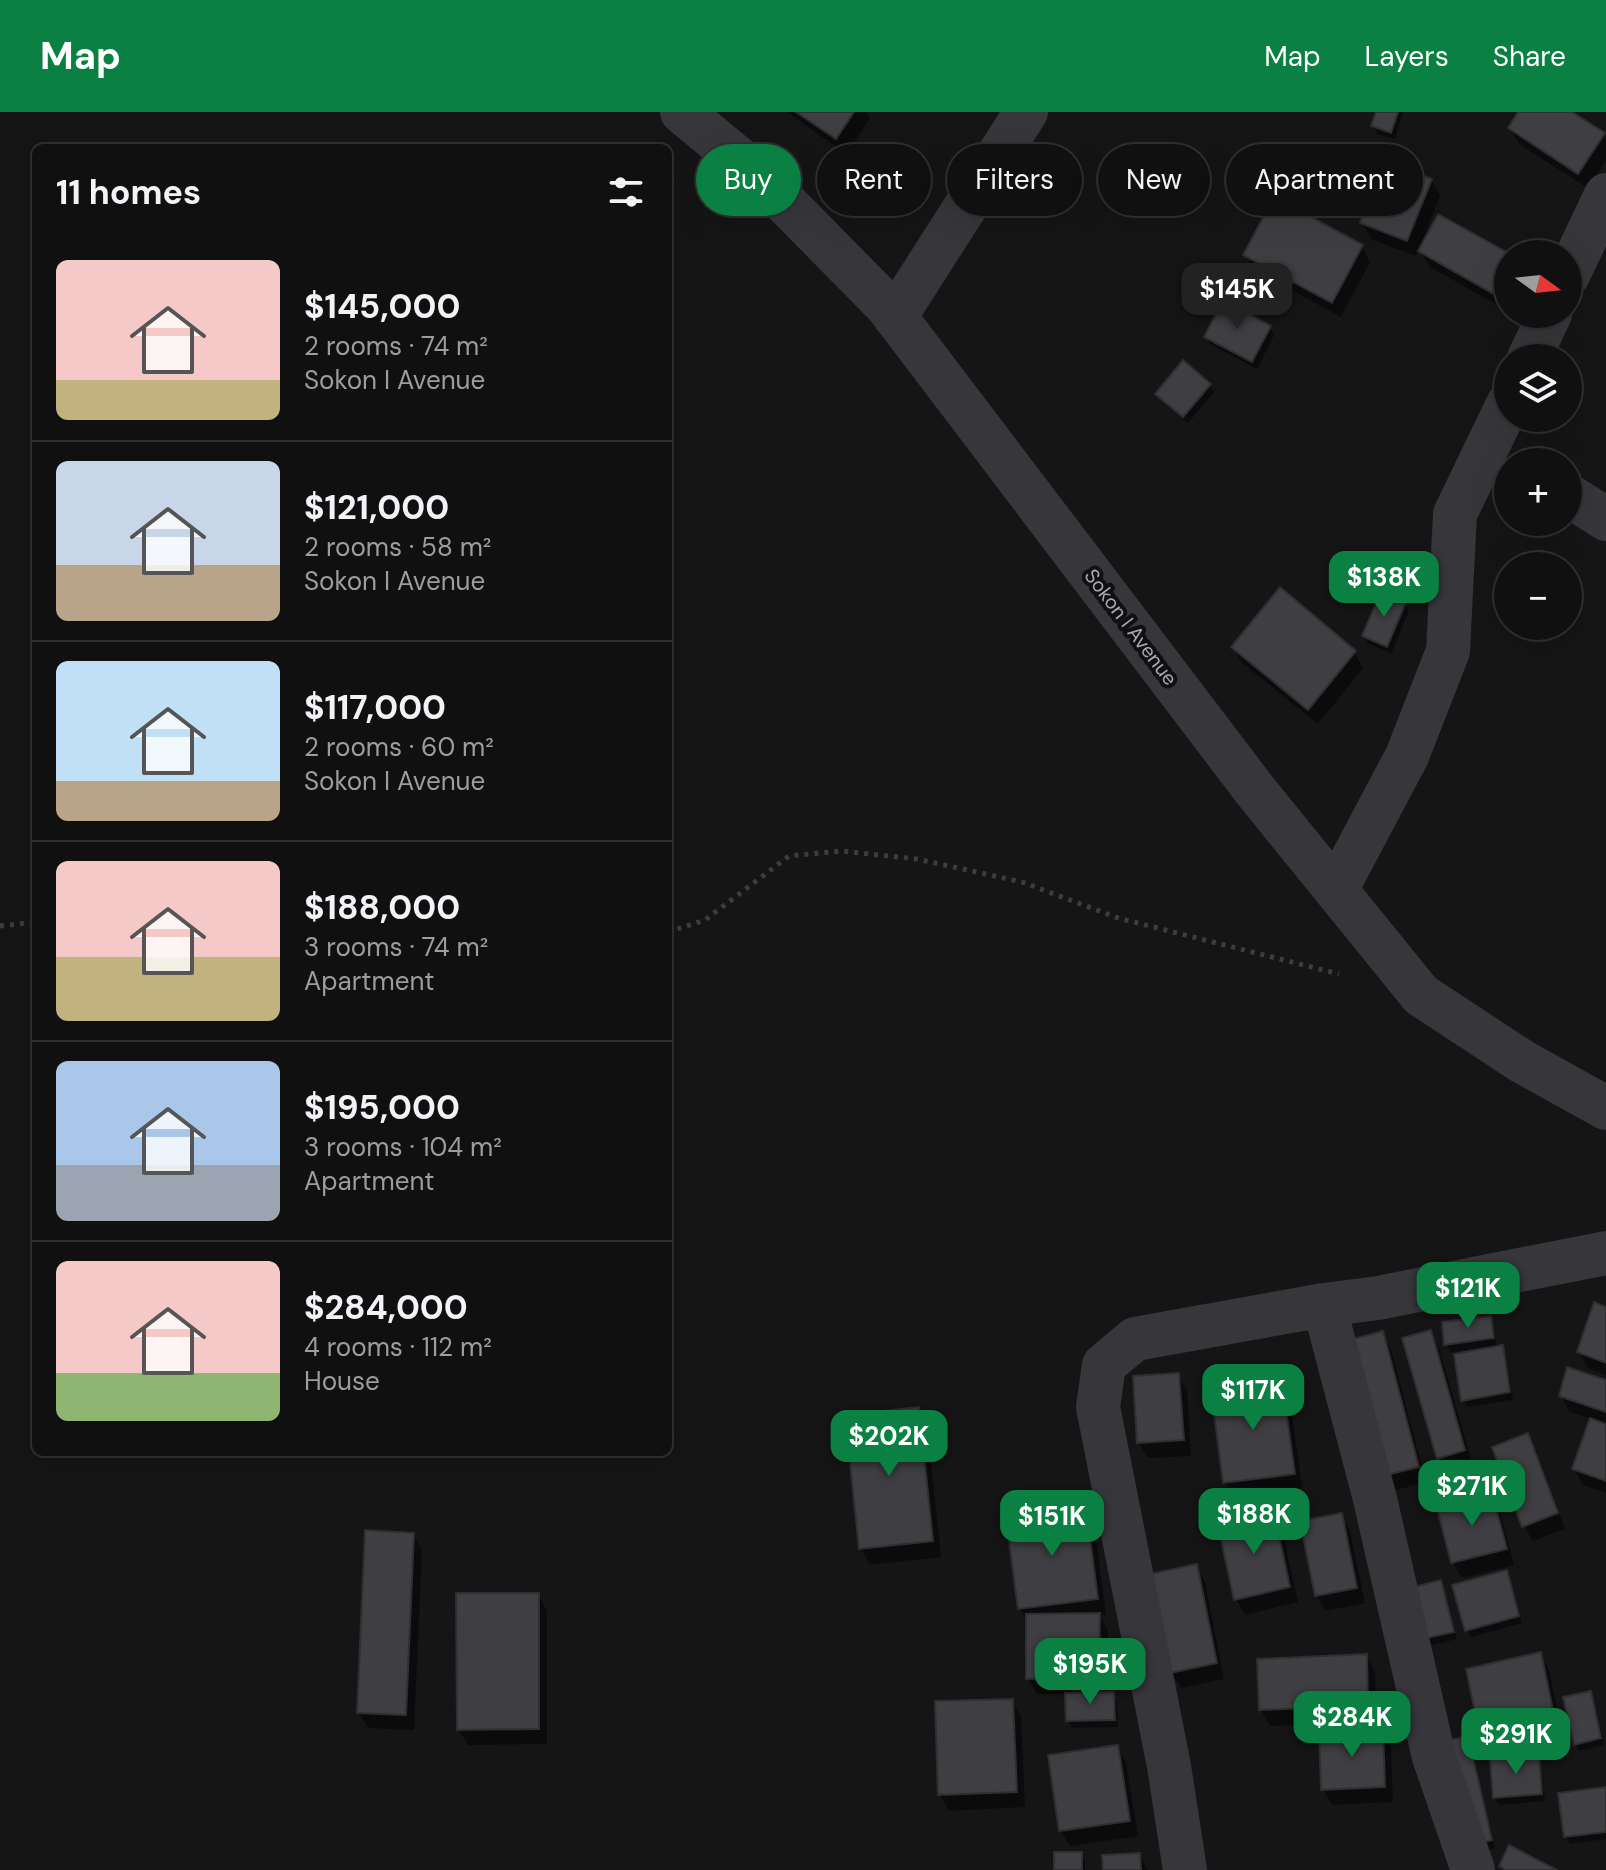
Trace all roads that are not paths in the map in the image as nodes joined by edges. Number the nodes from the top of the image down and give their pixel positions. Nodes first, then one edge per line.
1 (682, 112) edge
2 (1026, 112) edge
3 (1606, 195) edge
4 (1582, 246) edge
5 (895, 317) junction
6 (1494, 464) edge
7 (1582, 504) edge
8 (1606, 519) edge
9 (1336, 890) junction
10 (1606, 1108) edge
11 (1606, 1253) edge
12 (1324, 1305) junction
13 (1185, 1870) edge
14 (1473, 1870) edge

1 - 5 street, Sokon I Avenue
2 - 5 street
3 - 4 street
5 - 9 street, Sokon I Avenue
6 - 9 street
7 - 8 street
9 - 10 street, Sokon I Avenue
11 - 12 street
12 - 13 street
12 - 14 street

